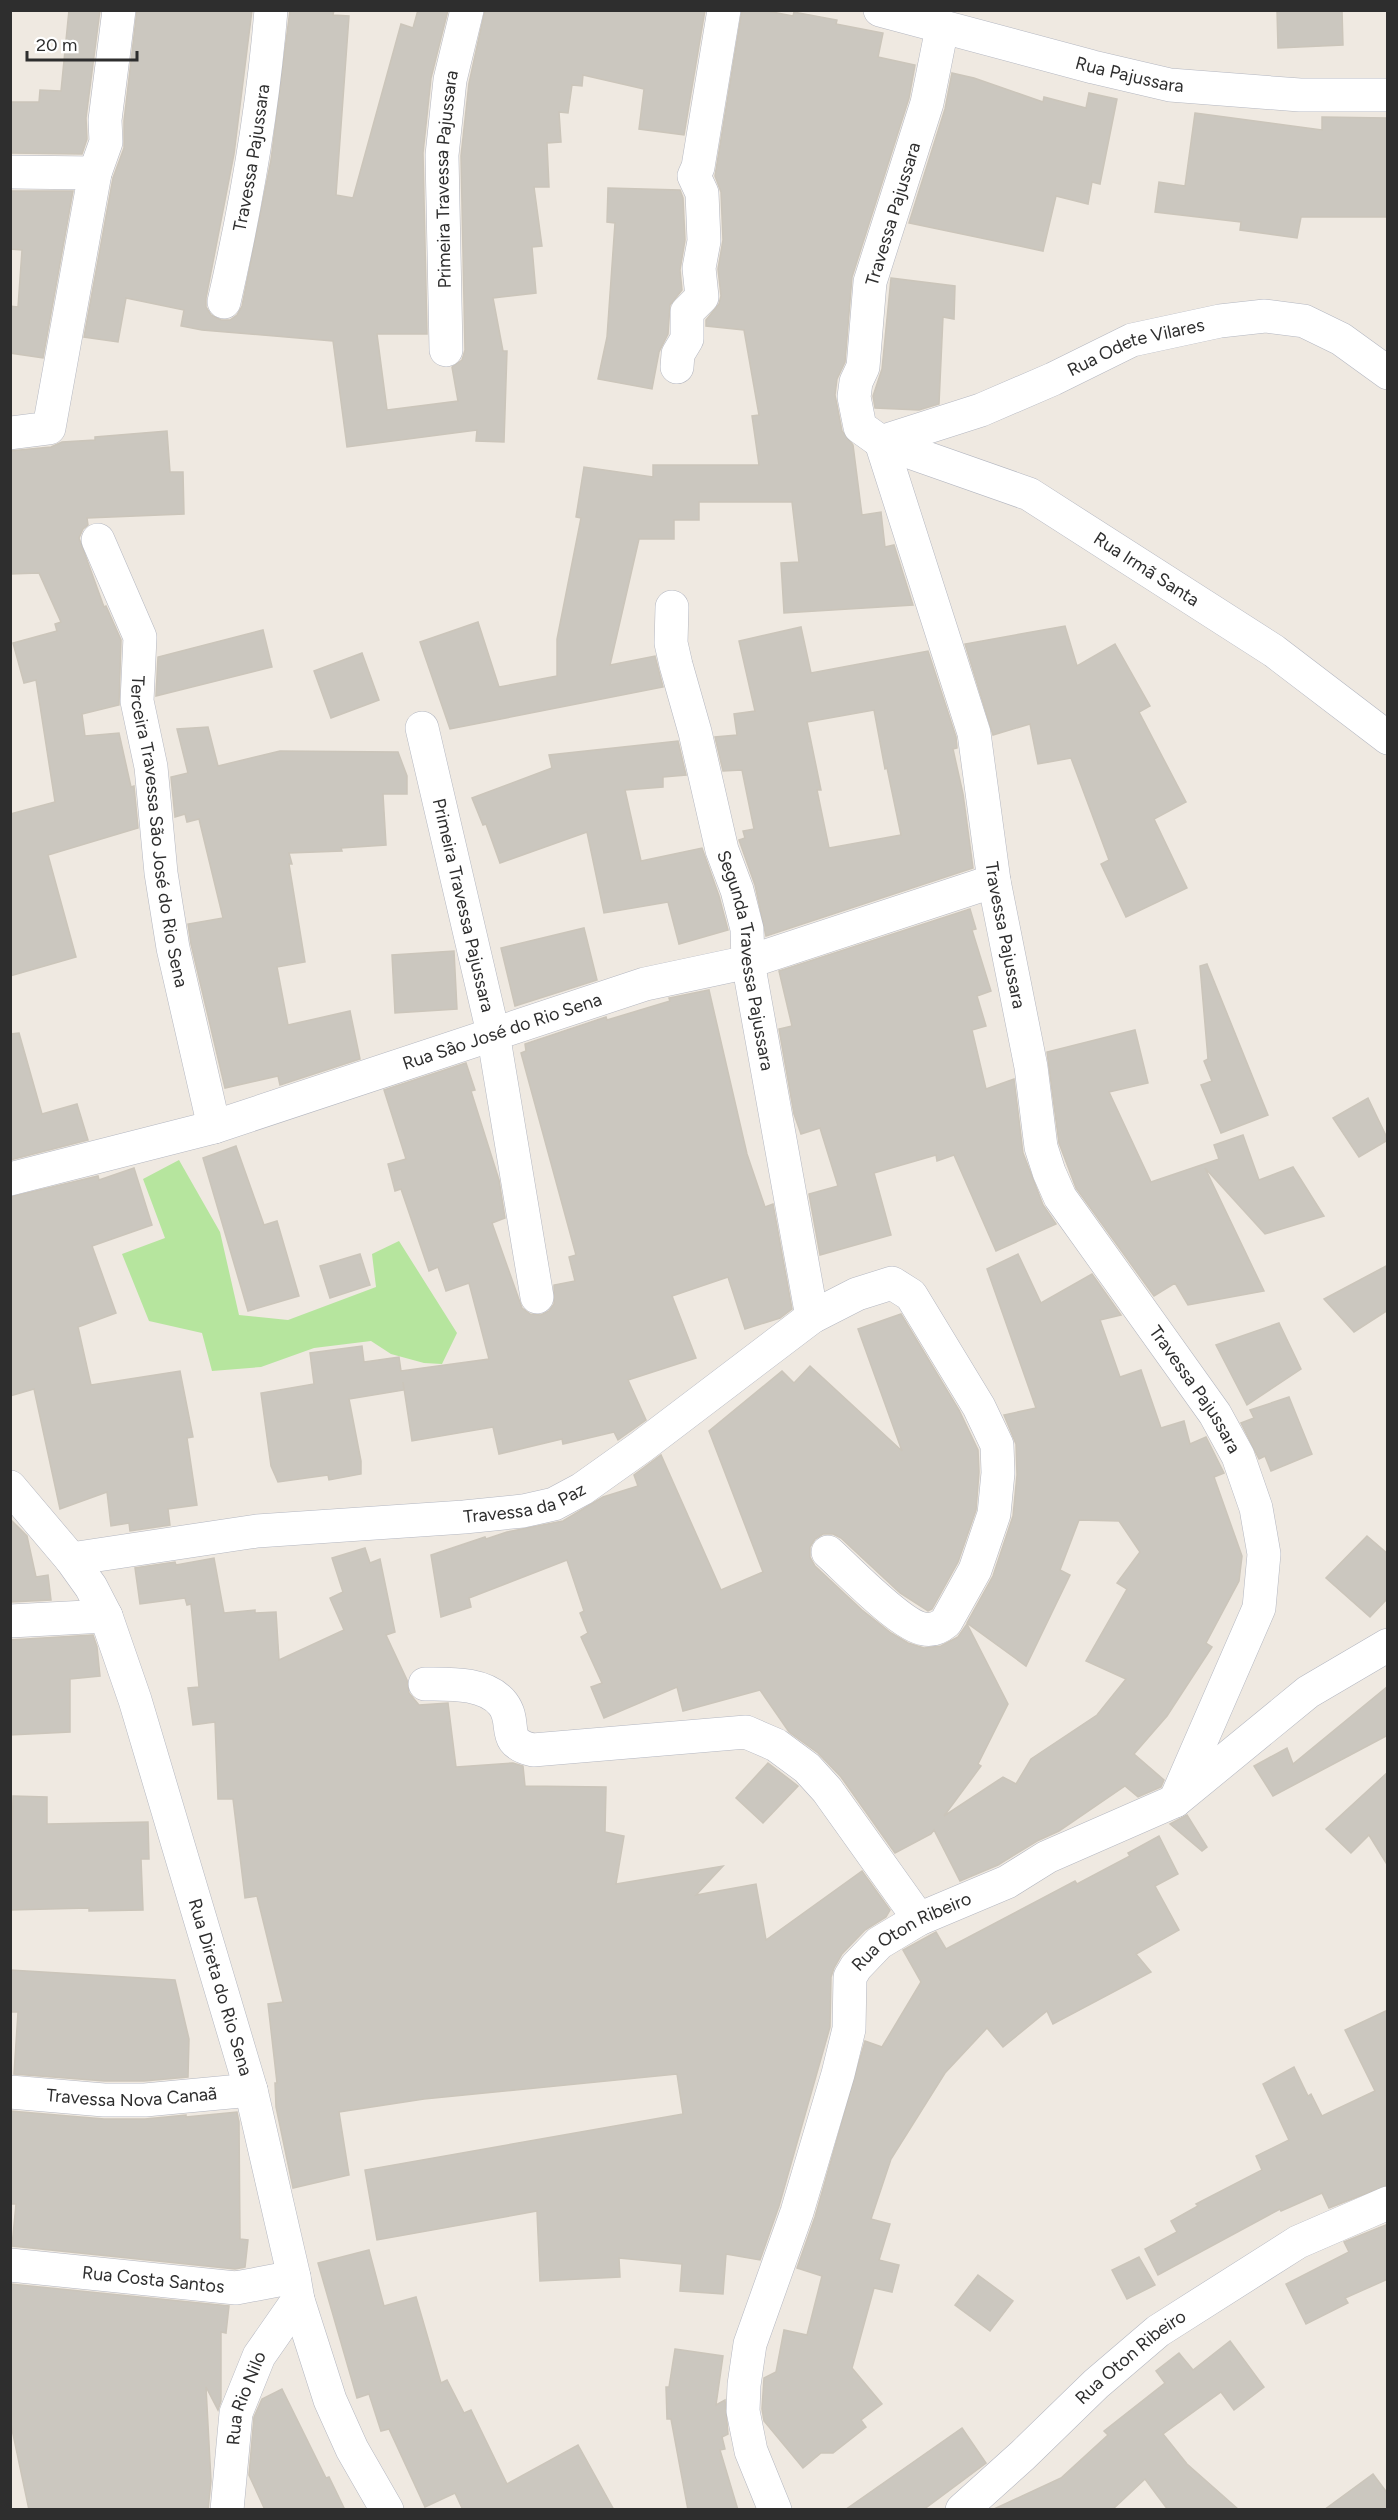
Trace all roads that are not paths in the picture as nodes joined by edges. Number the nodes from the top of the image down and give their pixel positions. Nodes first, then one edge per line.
1 (119, 10) edge
2 (271, 10) edge
3 (467, 10) edge
4 (724, 10) edge
5 (880, 10) edge
6 (942, 28) junction
7 (1388, 95) edge
8 (10, 172) edge
9 (95, 173) junction
10 (224, 302) dead end
11 (446, 350) dead end
12 (677, 367) dead end
13 (1388, 373) edge
14 (10, 433) edge
15 (881, 441) junction
16 (98, 540) dead end
17 (672, 607) dead end
18 (422, 728) dead end
19 (1388, 738) edge
20 (994, 881) junction
21 (748, 962) junction
22 (493, 1033) junction
23 (214, 1127) junction
24 (10, 1179) edge
25 (537, 1297) dead end
26 (812, 1317) junction
27 (10, 1487) edge
28 (828, 1552) dead end
29 (71, 1559) junction
30 (106, 1616) junction
31 (10, 1621) edge
32 (1388, 1645) edge
33 (425, 1684) dead end
34 (1175, 1800) junction
35 (919, 1919) junction
36 (251, 2090) junction
37 (10, 2092) edge
38 (1388, 2203) edge
39 (10, 2265) edge
40 (296, 2288) junction
41 (227, 2510) edge
42 (387, 2510) edge
43 (775, 2510) edge
44 (962, 2510) edge

1 - 9 street
2 - 10 street, Travessa Pajussara
3 - 11 street, Primeira Travessa Pajussara
4 - 12 street
5 - 6 street, Rua Pajussara
6 - 7 street, Rua Pajussara
6 - 15 street, Travessa Pajussara
8 - 9 street
9 - 14 street
13 - 15 street, Rua Odete Vilares
15 - 19 street, Rua Irmã Santa
15 - 20 street, Travessa Pajussara
16 - 23 street, Terceira Travessa São José do Rio Sena
17 - 21 street, Segunda Travessa Pajussara
18 - 22 street, Primeira Travessa Pajussara
20 - 21 street, Rua Sâo José do Rio Sena
20 - 34 street, Travessa Pajussara
21 - 22 street, Rua Sâo José do Rio Sena
21 - 26 street, Segunda Travessa Pajussara
22 - 23 street, Rua Sâo José do Rio Sena
22 - 25 street, Primeira Travessa Pajussara
23 - 24 street, Rua Sâo José do Rio Sena
26 - 28 street, Travessa da Paz
26 - 29 street, Travessa da Paz
27 - 29 street, Rua Direta do Rio Sena
29 - 30 street, Rua Direta do Rio Sena
30 - 31 street
30 - 36 street, Rua Direta do Rio Sena
32 - 34 street, Rua Oton Ribeiro
33 - 35 street
34 - 35 street, Rua Oton Ribeiro
35 - 43 street, Rua Oton Ribeiro
36 - 37 street, Travessa Nova Canaã
36 - 40 street, Rua Direta do Rio Sena
38 - 44 street, Rua Oton Ribeiro
39 - 40 street, Rua Costa Santos
40 - 41 street, Rua Rio Nilo
40 - 42 street, Rua Direta do Rio Sena

